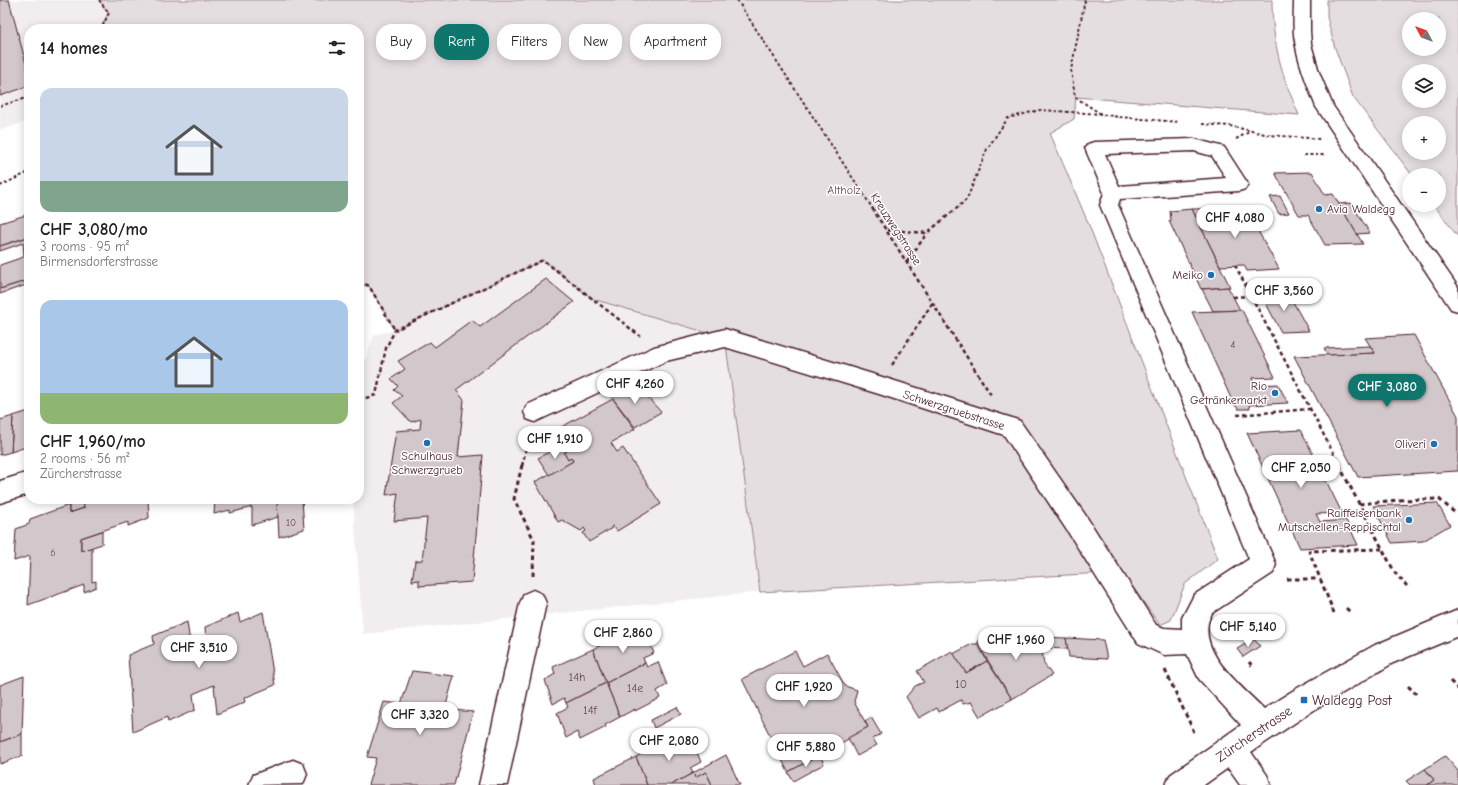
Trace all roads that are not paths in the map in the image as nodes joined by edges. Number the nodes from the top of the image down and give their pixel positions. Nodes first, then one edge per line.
1 (1302, 0) edge
2 (1113, 193) junction
3 (1458, 303) edge
4 (535, 412) road end
5 (24, 485) edge
6 (0, 492) edge
7 (533, 604) road end
8 (1458, 623) edge
9 (1195, 640) junction
10 (1262, 727) junction
11 (1231, 749) junction
12 (293, 774) dead end
13 (263, 785) edge
14 (493, 785) edge
15 (1180, 785) edge
16 (1257, 785) edge

1 - 3 main road
2 - 2 main road
2 - 9 main road
4 - 9 main road, Schwerzgruebstrasse
5 - 6 main road
7 - 14 main road
8 - 10 main road, Zürcherstrasse
9 - 10 main road
10 - 11 main road, Zürcherstrasse
11 - 15 main road, Zürcherstrasse
11 - 16 main road
12 - 13 main road

